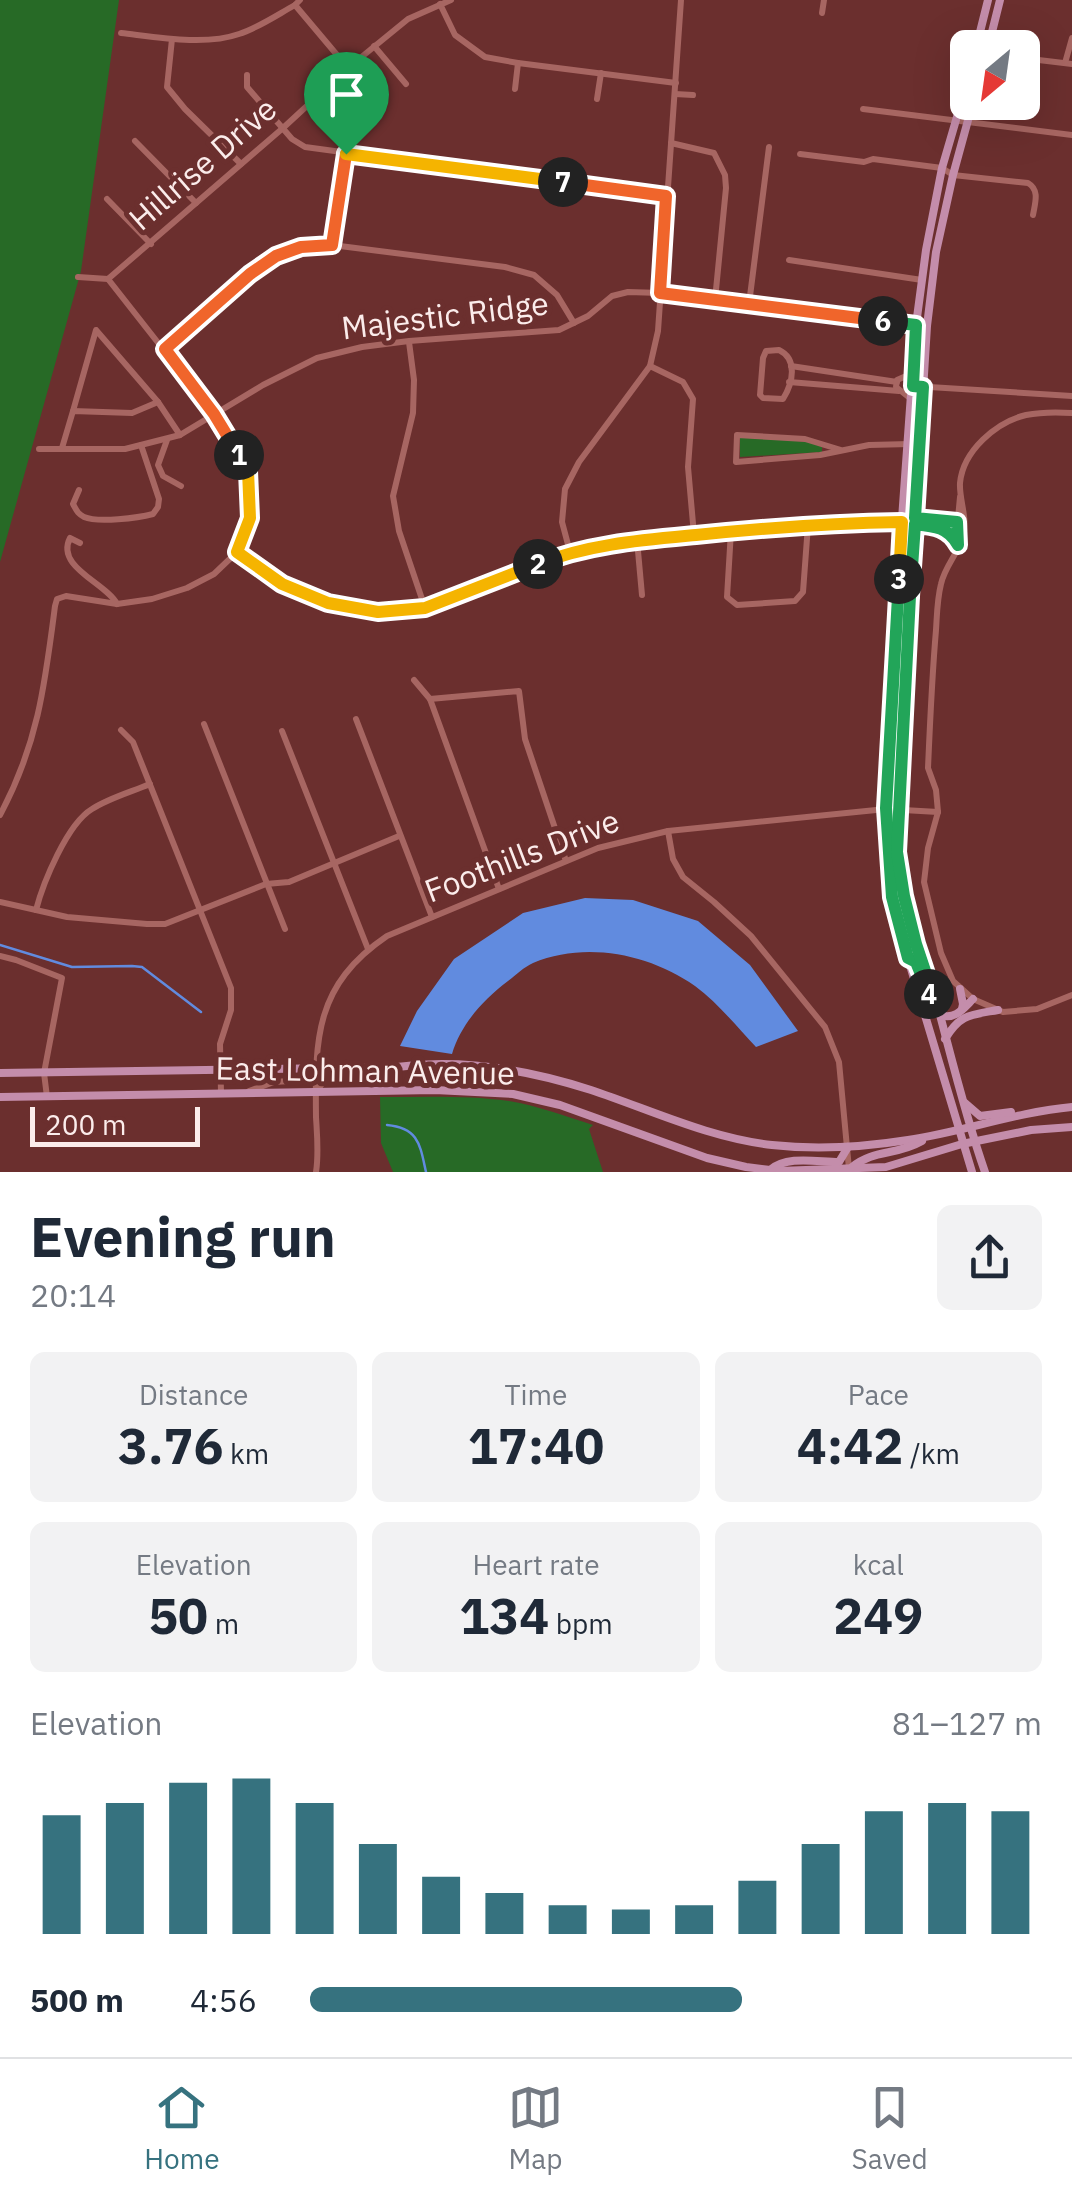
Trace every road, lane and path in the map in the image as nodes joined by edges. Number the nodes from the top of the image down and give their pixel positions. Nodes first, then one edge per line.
1 (451, 0) edge
2 (681, 0) edge
3 (824, 0) edge
4 (988, 0) edge
5 (1000, 0) edge
6 (298, 3) edge
7 (440, 4) junction
8 (822, 13) dead end
9 (980, 30) edge
10 (992, 30) edge
11 (120, 33) dead end
12 (1072, 38) edge
13 (172, 39) junction
14 (374, 46) junction
15 (1040, 60) edge
16 (518, 63) junction
17 (1068, 64) edge
18 (348, 68) junction
19 (601, 72) junction
20 (247, 75) dead end
21 (676, 83) junction
22 (406, 84) dead end
23 (515, 89) dead end
24 (675, 94) junction
25 (693, 94) dead end
26 (596, 99) dead end
27 (863, 109) dead end
28 (950, 119) edge
29 (956, 120) joint
30 (968, 122) junction
31 (283, 128) junction
32 (1072, 135) edge
33 (135, 141) dead end
34 (671, 143) junction
35 (768, 148) dead end
36 (346, 154) junction
37 (800, 154) dead end
38 (241, 164) junction
39 (942, 168) junction
40 (953, 175) junction
41 (666, 196) junction
42 (107, 199) dead end
43 (196, 203) junction
44 (1033, 215) dead end
45 (151, 244) junction
46 (332, 245) junction
47 (789, 260) dead end
48 (78, 278) dead end
49 (108, 279) junction
50 (922, 280) junction
51 (660, 293) junction
52 (715, 300) junction
53 (750, 304) junction
54 (574, 323) junction
55 (916, 325) junction
56 (928, 326) junction
57 (408, 341) junction
58 (165, 349) junction
59 (650, 366) junction
60 (791, 366) junction
61 (914, 373) junction
62 (789, 382) junction
63 (898, 386) junction
64 (918, 387) junction
65 (1072, 396) edge
66 (912, 399) junction
67 (158, 402) junction
68 (73, 412) junction
69 (1072, 413) edge
70 (214, 414) junction
71 (180, 435) junction
72 (168, 438) junction
73 (908, 444) junction
74 (141, 445) junction
75 (919, 445) junction
76 (62, 448) junction
77 (38, 449) dead end
78 (841, 450) junction
79 (181, 486) dead end
80 (78, 490) dead end
81 (961, 496) junction
82 (958, 508) junction
83 (915, 521) junction
84 (902, 522) junction
85 (941, 524) junction
86 (808, 525) junction
87 (960, 526) junction
88 (731, 531) junction
89 (694, 535) junction
90 (638, 540) junction
91 (80, 543) dead end
92 (958, 545) junction
93 (237, 552) junction
94 (570, 552) junction
95 (642, 596) dead end
96 (116, 604) junction
97 (425, 608) junction
98 (414, 680) dead end
99 (430, 699) junction
100 (356, 719) dead end
101 (204, 724) dead end
102 (121, 730) dead end
103 (282, 731) dead end
104 (150, 784) junction
105 (886, 808) junction
106 (898, 808) junction
107 (938, 812) junction
108 (0, 815) edge
109 (668, 831) junction
110 (399, 836) junction
111 (566, 861) junction
112 (334, 865) junction
113 (266, 884) junction
114 (499, 890) junction
115 (0, 902) edge
116 (118, 907) dead end
117 (36, 910) junction
118 (201, 911) junction
119 (432, 917) junction
120 (116, 922) junction
121 (285, 930) dead end
122 (368, 949) junction
123 (0, 956) edge
124 (908, 958) junction
125 (960, 989) junction
126 (1072, 995) edge
127 (975, 1000) junction
128 (936, 1004) junction
129 (998, 1010) junction
130 (964, 1014) junction
131 (940, 1015) junction
132 (945, 1039) junction
133 (397, 1067) junction
134 (315, 1068) junction
135 (219, 1070) junction
136 (0, 1073) edge
137 (44, 1073) junction
138 (316, 1092) junction
139 (221, 1094) junction
140 (238, 1094) junction
141 (608, 1096) junction
142 (0, 1097) edge
143 (47, 1097) junction
144 (962, 1099) junction
145 (1072, 1108) edge
146 (1030, 1113) junction
147 (599, 1120) junction
148 (970, 1126) junction
149 (1072, 1127) edge
150 (958, 1129) junction
151 (700, 1130) junction
152 (713, 1134) junction
153 (930, 1136) junction
154 (974, 1142) junction
155 (962, 1144) junction
156 (848, 1148) junction
157 (692, 1153) junction
158 (706, 1158) junction
159 (850, 1169) junction
160 (770, 1170) edge
161 (316, 1172) edge
162 (972, 1172) edge
163 (986, 1172) edge

1 - 7 street, Hillrise Drive
2 - 21 street
3 - 8 street
4 - 9 main road
5 - 10 main road
6 - 13 street
6 - 18 street
7 - 14 street, Hillrise Drive
7 - 16 street
11 - 13 street
12 - 17 street
13 - 38 street
14 - 18 street, Hillrise Drive
14 - 22 street
15 - 17 street
16 - 19 street
16 - 23 street
18 - 31 street, Hillrise Drive
19 - 21 street
19 - 26 street
20 - 31 street
21 - 24 street
24 - 25 street
24 - 34 street
27 - 28 street
29 - 30 street
29 - 39 main road
30 - 32 street
30 - 40 main road
31 - 36 street
31 - 38 street, Hillrise Drive
33 - 43 street
34 - 41 street
34 - 52 street
35 - 53 street
36 - 41 street
36 - 46 street
37 - 39 street
38 - 43 street, Hillrise Drive
39 - 40 street
39 - 50 main road
40 - 44 street
40 - 56 main road
41 - 51 street
42 - 45 street
43 - 45 street, Hillrise Drive
45 - 49 street, Hillrise Drive
46 - 54 street
46 - 58 street
47 - 50 street
48 - 49 street
49 - 58 street
50 - 55 main road
51 - 52 street, Majestic Ridge
51 - 54 street, Majestic Ridge
51 - 59 street
52 - 53 street, Majestic Ridge
53 - 55 street, Majestic Ridge
54 - 57 street, Majestic Ridge
55 - 56 street, Majestic Ridge
55 - 61 main road
56 - 64 main road
57 - 70 street, Majestic Ridge
57 - 97 street
58 - 70 street
59 - 89 street
59 - 94 street
60 - 62 street
60 - 62 street
60 - 63 street
61 - 63 street
61 - 64 main road
62 - 63 street
63 - 66 street
64 - 65 street
64 - 66 main road
64 - 75 main road
66 - 73 main road
67 - 68 street
67 - 68 street
67 - 71 street
68 - 76 street
69 - 81 street
70 - 71 street, Majestic Ridge
70 - 93 street
71 - 72 street, Majestic Ridge
72 - 74 street, Majestic Ridge
72 - 79 street
73 - 75 street
73 - 78 street
73 - 84 main road
74 - 76 street, Majestic Ridge
74 - 80 street
75 - 83 main road
76 - 77 street, Majestic Ridge
78 - 78 street
81 - 82 street
81 - 87 street
82 - 85 street
82 - 87 street
83 - 84 street
83 - 85 street
83 - 106 main road
84 - 86 street
84 - 105 main road
85 - 87 street
85 - 92 street
86 - 88 street
86 - 88 street
87 - 92 street
88 - 89 street
89 - 90 street
90 - 94 street
90 - 95 street
91 - 96 street
92 - 107 street
93 - 96 street
93 - 97 street
94 - 97 street
96 - 108 street
98 - 99 street
99 - 111 street
99 - 114 street
100 - 110 street
101 - 113 street
102 - 104 street
103 - 112 street
104 - 117 street
104 - 118 street
105 - 106 street, Foothills Drive
105 - 109 street, Foothills Drive
105 - 124 main road
106 - 107 street, Foothills Drive
106 - 128 main road
107 - 125 street
109 - 111 street, Foothills Drive
109 - 156 street
110 - 112 street
110 - 119 street
111 - 114 street, Foothills Drive
112 - 113 street
112 - 122 street
113 - 118 street
113 - 121 street
114 - 119 street, Foothills Drive
115 - 117 street
116 - 120 street
117 - 120 street
118 - 120 street
118 - 135 street
119 - 122 street, Foothills Drive
122 - 134 street, Foothills Drive
123 - 137 street
124 - 128 main road
124 - 150 main road
125 - 127 street
125 - 130 main road
126 - 129 street
127 - 129 street
127 - 130 main road
128 - 131 main road
129 - 130 main road
130 - 131 main road
130 - 132 main road
131 - 132 main road
132 - 144 main road
133 - 134 main road, East Lohman Avenue
133 - 138 street
133 - 141 main road, East Lohman Avenue
134 - 135 main road, East Lohman Avenue
134 - 138 street, Foothills Drive
134 - 140 street
135 - 137 main road, East Lohman Avenue
135 - 139 street
136 - 137 main road, East Lohman Avenue
137 - 143 street
138 - 140 main road, East Lohman Avenue
138 - 147 main road, East Lohman Avenue
138 - 161 street, Foothills Drive
139 - 140 main road, East Lohman Avenue
139 - 143 main road, East Lohman Avenue
141 - 147 main road
141 - 151 main road, East Lohman Avenue
142 - 143 main road, East Lohman Avenue
144 - 146 main road
144 - 148 main road
145 - 146 main road, East Lohman Avenue
146 - 148 main road, East Lohman Avenue
147 - 157 main road, East Lohman Avenue
148 - 150 main road, East Lohman Avenue
148 - 154 main road
149 - 154 main road, East Lohman Avenue
150 - 153 main road, East Lohman Avenue
150 - 155 main road
151 - 152 main road, East Lohman Avenue
151 - 157 main road
152 - 156 main road, East Lohman Avenue
152 - 158 main road
153 - 156 main road, East Lohman Avenue
153 - 159 main road
154 - 155 main road, East Lohman Avenue
154 - 163 main road
155 - 159 main road, East Lohman Avenue
155 - 162 main road
156 - 159 street
156 - 160 main road
157 - 158 main road, East Lohman Avenue
158 - 160 main road, East Lohman Avenue
159 - 160 main road, East Lohman Avenue

